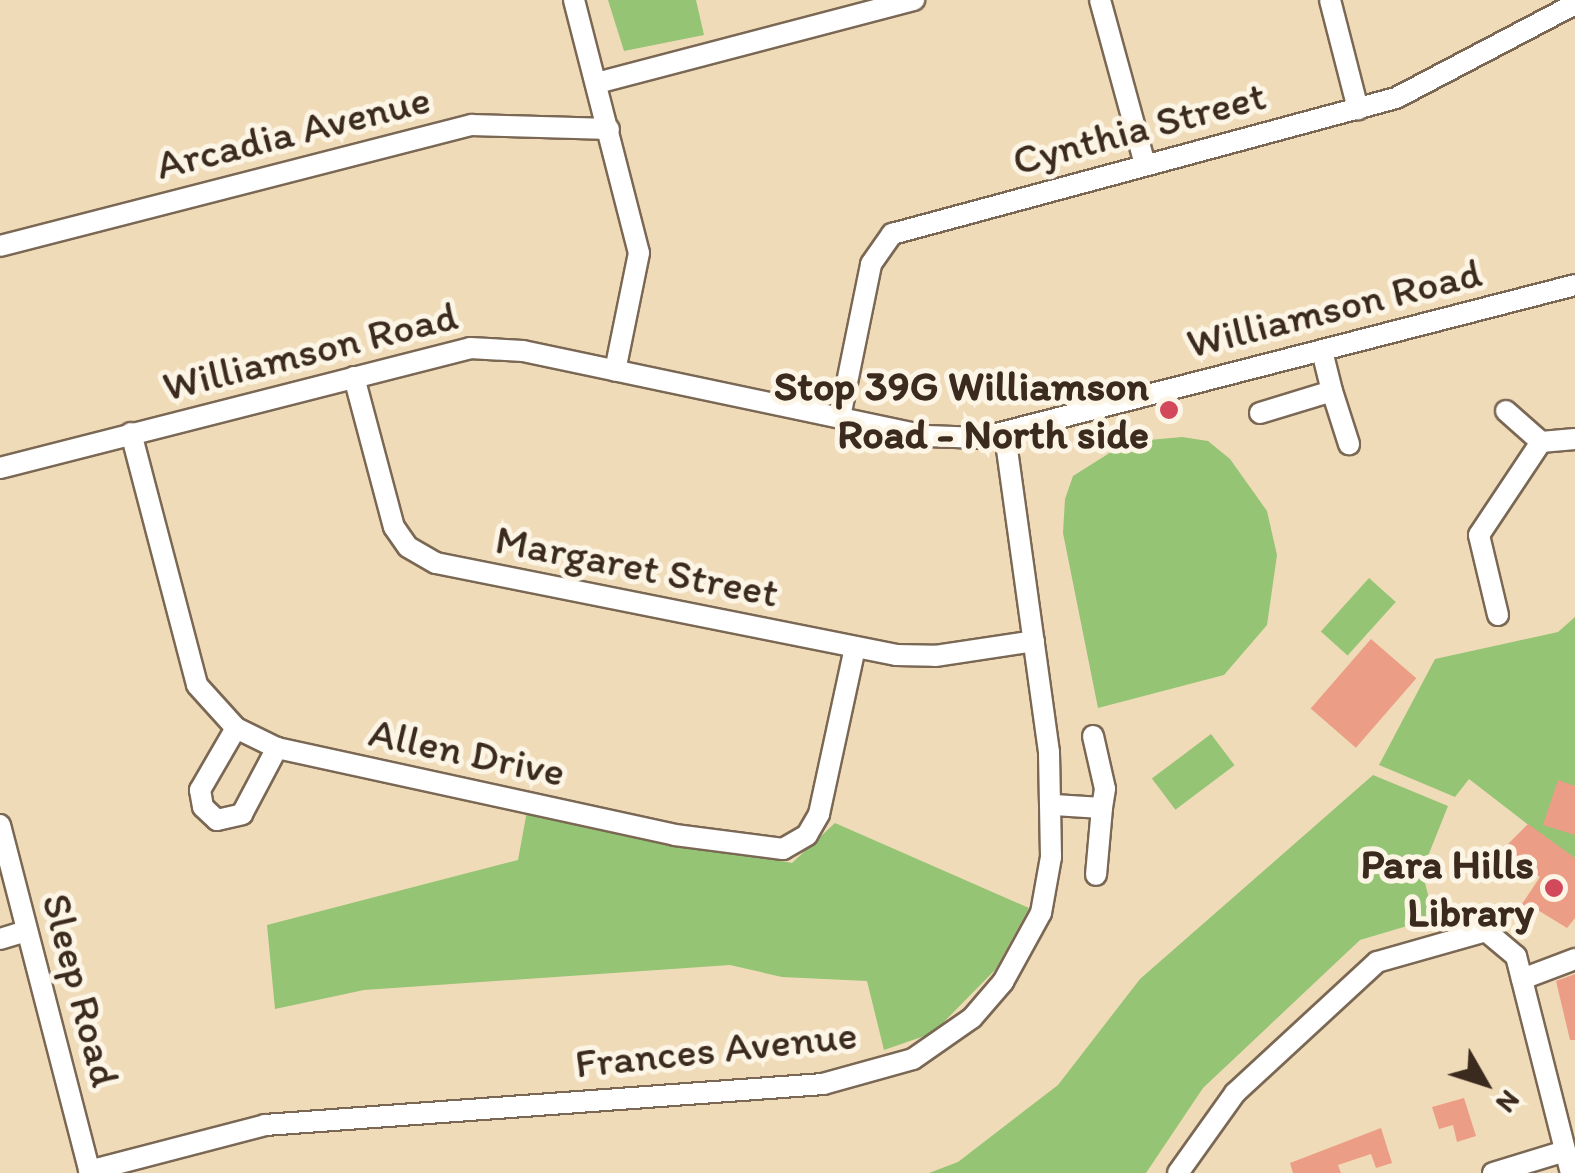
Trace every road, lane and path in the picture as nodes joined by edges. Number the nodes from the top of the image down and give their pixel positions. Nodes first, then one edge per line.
1 (574, 0) edge
2 (914, 0) edge
3 (1100, 0) edge
4 (1330, 0) edge
5 (1575, 4) edge
6 (597, 84) junction
7 (1358, 109) junction
8 (609, 128) junction
9 (1145, 165) junction
10 (0, 246) edge
11 (1574, 291) edge
12 (1322, 352) junction
13 (615, 371) junction
14 (354, 376) junction
15 (1332, 391) junction
16 (1506, 411) dead end
17 (1260, 413) dead end
18 (840, 417) junction
19 (131, 433) junction
20 (1005, 434) junction
21 (1575, 438) edge
22 (1540, 442) junction
23 (1349, 444) dead end
24 (0, 468) edge
25 (1498, 615) dead end
26 (1034, 641) junction
27 (856, 648) junction
28 (236, 728) junction
29 (1093, 736) dead end
30 (278, 748) junction
31 (1054, 805) junction
32 (1102, 808) junction
33 (0, 825) edge
34 (1096, 875) dead end
35 (27, 931) junction
36 (0, 939) edge
37 (1575, 959) edge
38 (1522, 979) junction
39 (1565, 1151) junction
40 (90, 1172) edge
41 (1178, 1173) edge
42 (1493, 1173) edge
43 (1571, 1173) edge

1 - 6 street
2 - 6 street
3 - 9 street
4 - 7 street
5 - 7 street, Cynthia Street
6 - 8 street
7 - 9 street, Cynthia Street
8 - 10 street, Arcadia Avenue
8 - 13 street
9 - 18 street, Cynthia Street
11 - 12 street, Williamson Road
12 - 15 street
12 - 20 street, Williamson Road
13 - 14 street, Williamson Road
13 - 18 street, Williamson Road
14 - 19 street, Williamson Road
14 - 27 street, Margaret Street
15 - 17 street
15 - 23 street
16 - 22 street
18 - 20 street, Williamson Road
19 - 24 street, Williamson Road
19 - 28 street, Allen Drive
20 - 26 street, Frances Avenue
21 - 22 street
22 - 25 street
26 - 27 street, Margaret Street
26 - 31 street, Frances Avenue
27 - 30 street, Allen Drive
28 - 30 street, Allen Drive
28 - 30 street
29 - 32 street
31 - 32 street
31 - 40 street, Frances Avenue
32 - 34 street
33 - 35 street, Sleep Road
35 - 36 street
35 - 40 street, Sleep Road
37 - 38 street
38 - 39 street
38 - 41 street
39 - 42 street
39 - 43 street

